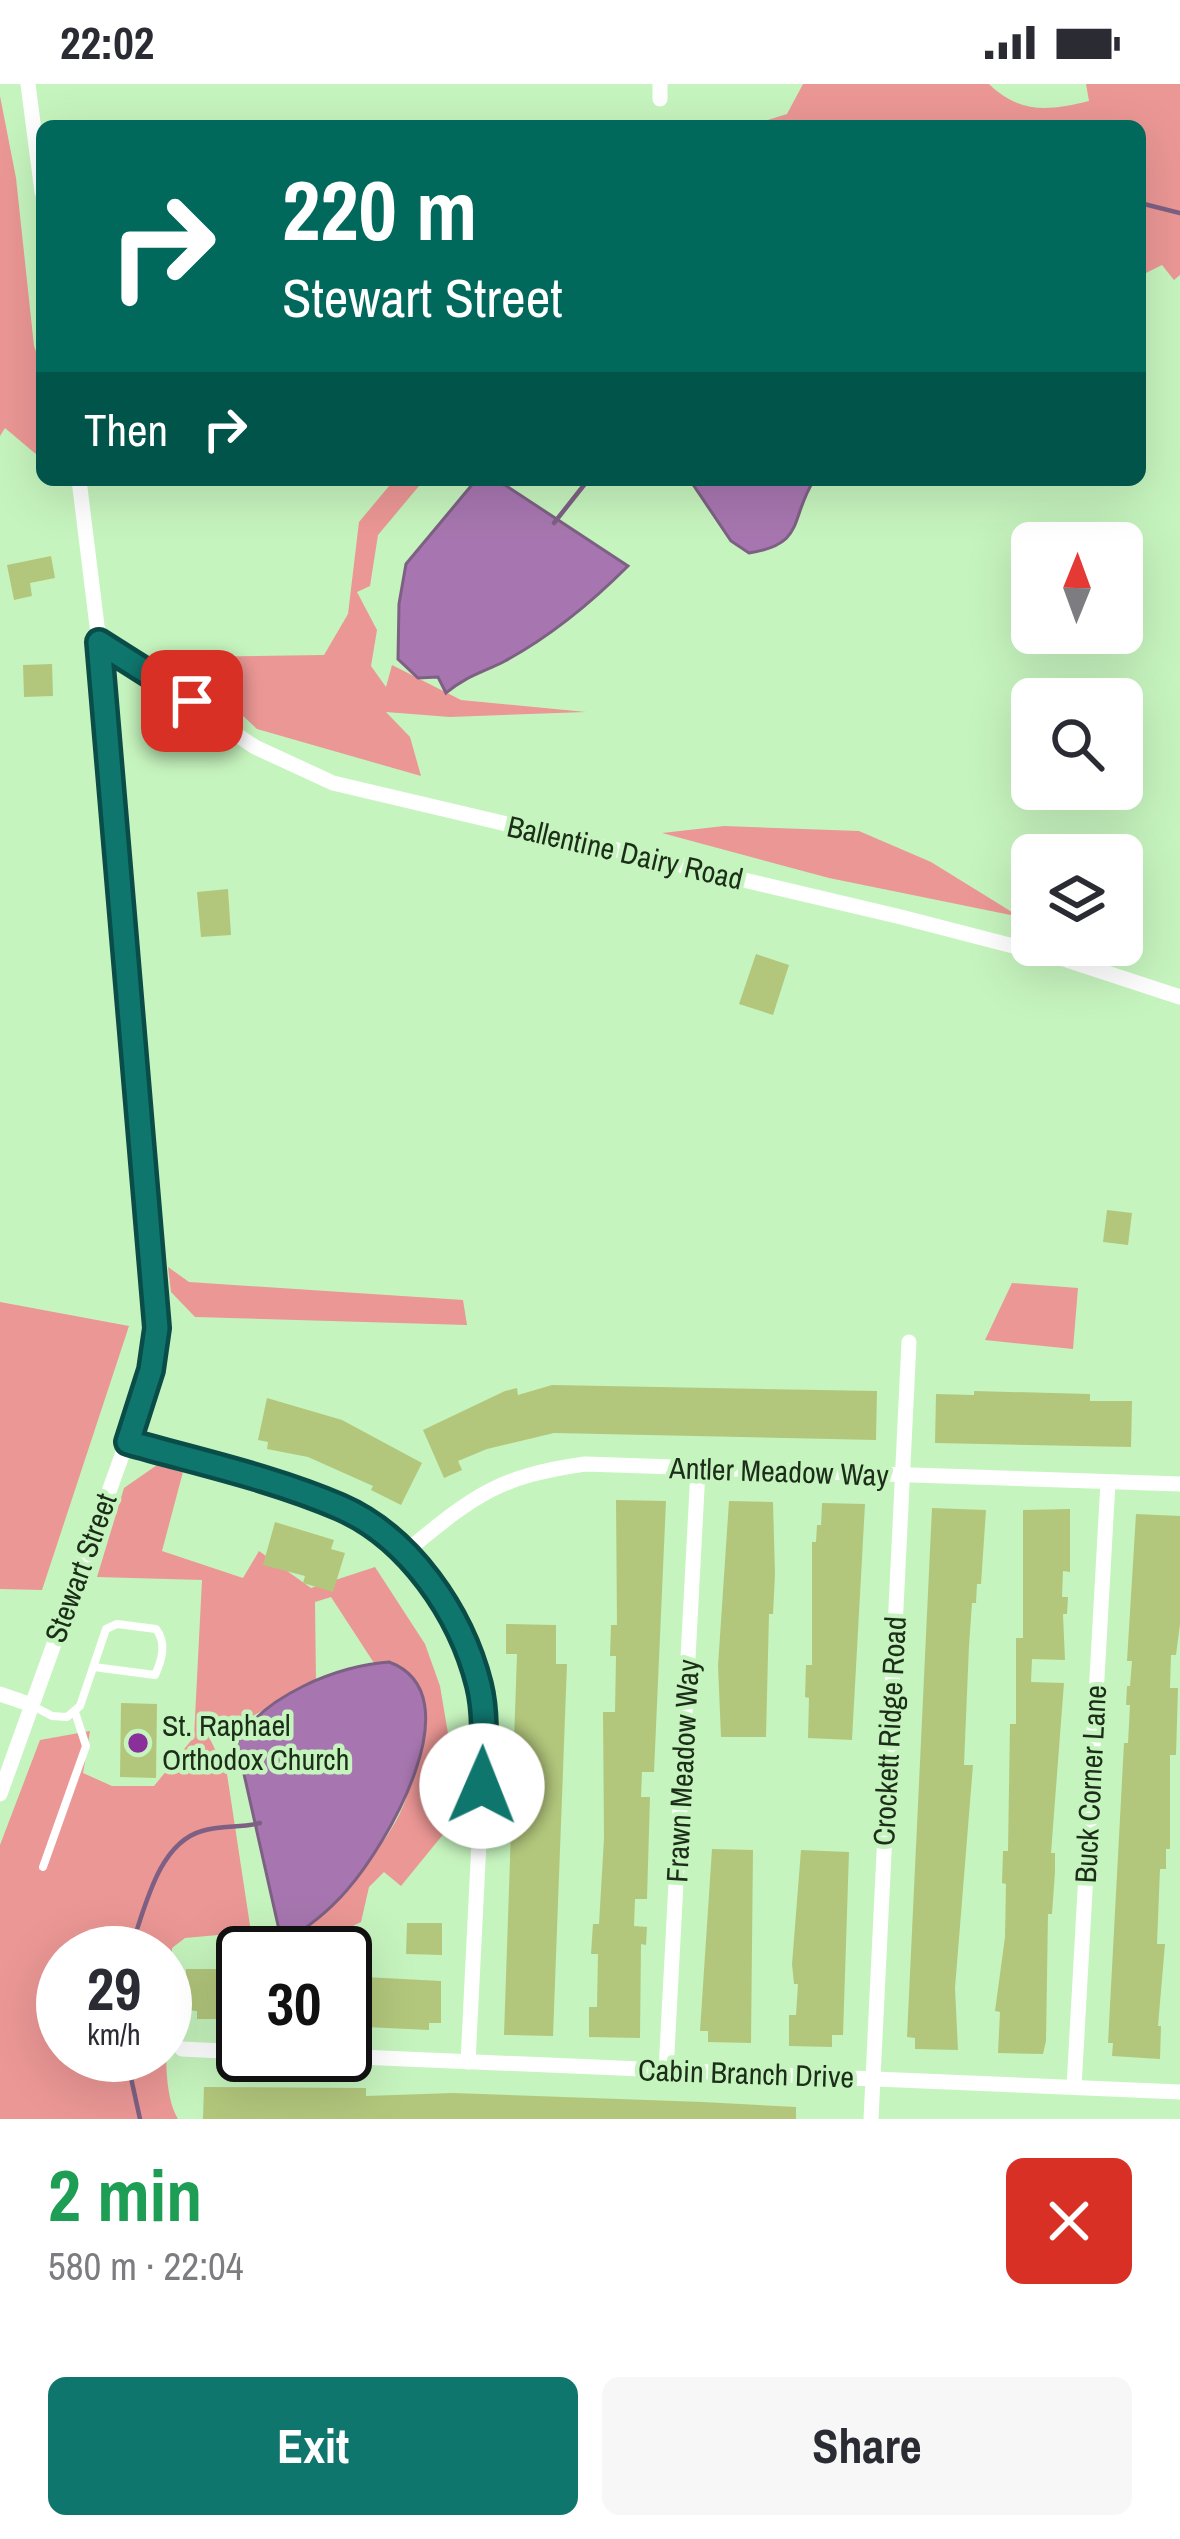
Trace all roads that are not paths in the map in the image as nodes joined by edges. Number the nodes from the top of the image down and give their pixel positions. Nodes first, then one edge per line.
1 (28, 84) edge
2 (36, 146) edge
3 (80, 486) edge
4 (99, 642) junction
5 (1180, 997) edge
6 (909, 1342) dead end
7 (128, 1442) junction
8 (698, 1471) junction
9 (903, 1477) junction
10 (1108, 1482) junction
11 (1180, 1484) edge
12 (404, 1553) junction
13 (94, 1666) junction
14 (0, 1694) edge
15 (32, 1706) junction
16 (75, 1712) junction
17 (0, 1795) edge
18 (43, 1867) dead end
19 (372, 2058) edge
20 (469, 2062) junction
21 (666, 2071) junction
22 (873, 2079) junction
23 (1074, 2087) junction
24 (1180, 2092) edge
25 (871, 2119) edge

1 - 2 street
3 - 4 street, Stewart Street
4 - 5 street, Ballentine Dairy Road
4 - 7 street, Stewart Street
6 - 9 street, Crockett Ridge Road
7 - 12 street
7 - 15 street, Stewart Street
8 - 9 street, Antler Meadow Way
8 - 12 street, Antler Meadow Way
8 - 21 street, Frawn Meadow Way
9 - 10 street, Antler Meadow Way
9 - 22 street, Crockett Ridge Road
10 - 11 street, Antler Meadow Way
10 - 23 street, Buck Corner Lane
12 - 20 street
13 - 13 lane
13 - 16 lane
14 - 15 street
15 - 16 lane
15 - 17 street, Stewart Street
16 - 18 lane
19 - 20 street, Cabin Branch Drive
20 - 21 street, Cabin Branch Drive
21 - 22 street, Cabin Branch Drive
22 - 23 street, Cabin Branch Drive
22 - 25 street, Crockett Ridge Road
23 - 24 street, Cabin Branch Drive

